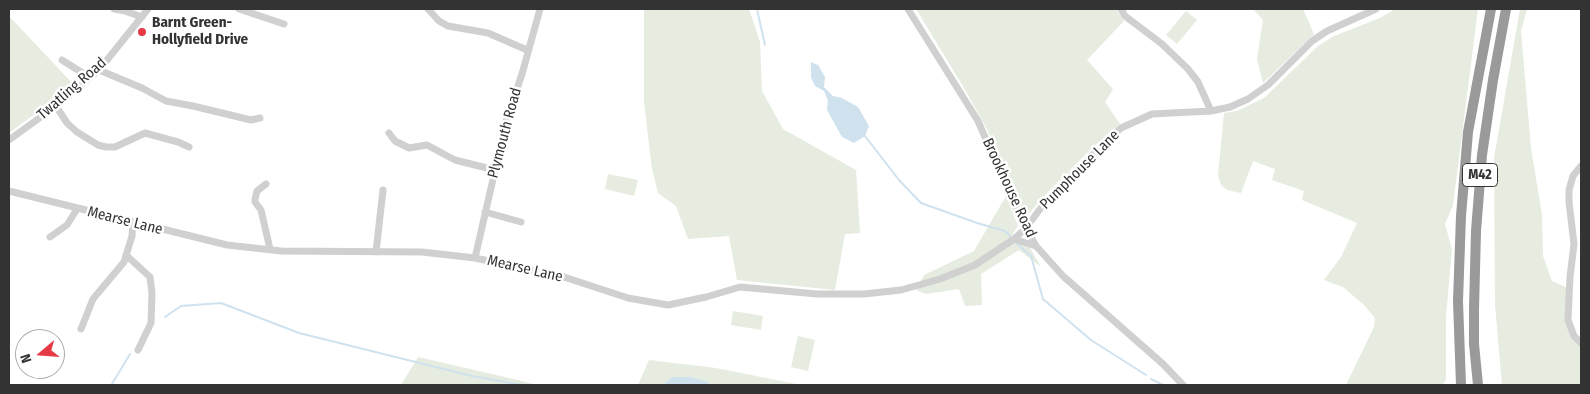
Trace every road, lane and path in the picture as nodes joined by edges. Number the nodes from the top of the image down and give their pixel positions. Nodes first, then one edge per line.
1 (114, 9) edge
2 (148, 9) edge
3 (239, 9) edge
4 (428, 9) edge
5 (540, 9) edge
6 (908, 9) edge
7 (1121, 9) edge
8 (1376, 9) edge
9 (1491, 9) edge
10 (1506, 9) edge
11 (1364, 11) edge
12 (142, 18) junction
13 (284, 24) dead end
14 (527, 50) junction
15 (62, 60) dead end
16 (99, 70) junction
17 (90, 77) junction
18 (56, 106) junction
19 (1211, 111) junction
20 (260, 118) dead end
21 (389, 133) dead end
22 (9, 140) edge
23 (188, 147) dead end
24 (1581, 166) edge
25 (495, 170) junction
26 (266, 184) dead end
27 (384, 190) dead end
28 (9, 192) edge
29 (77, 208) junction
30 (484, 212) junction
31 (133, 222) junction
32 (521, 222) dead end
33 (1026, 228) junction
34 (1014, 238) junction
35 (49, 246) dead end
36 (1036, 246) junction
37 (270, 249) junction
38 (376, 252) junction
39 (126, 255) junction
40 (475, 258) junction
41 (82, 329) dead end
42 (1581, 343) edge
43 (138, 350) dead end
44 (1183, 385) edge
45 (1461, 385) edge
46 (1478, 385) edge

1 - 12 street
2 - 12 street, Twatling Road
3 - 13 street
4 - 14 street
5 - 14 street, Plymouth Road
6 - 33 street, Brookhouse Road
7 - 19 street
8 - 11 street, Pumphouse Lane
9 - 45 highway, M42
10 - 46 highway, M42
11 - 19 street, Pumphouse Lane
12 - 16 street, Twatling Road
14 - 25 street, Plymouth Road
15 - 17 street
16 - 17 street, Twatling Road
16 - 20 street
17 - 18 street, Twatling Road
18 - 22 street, Twatling Road
18 - 23 street
19 - 33 street, Pumphouse Lane
21 - 25 street
24 - 42 street
25 - 30 street, Plymouth Road
26 - 37 street
27 - 38 street
28 - 29 street, Mearse Lane
29 - 31 street, Mearse Lane
29 - 35 street
30 - 32 street
30 - 40 street, Plymouth Road
31 - 37 street, Mearse Lane
31 - 39 street
33 - 34 street, Mearse Lane
33 - 36 street, Brookhouse Road
34 - 36 street
34 - 40 street, Mearse Lane
36 - 44 street, Brookhouse Road
37 - 38 street, Mearse Lane
38 - 40 street, Mearse Lane
39 - 41 street
39 - 43 street

